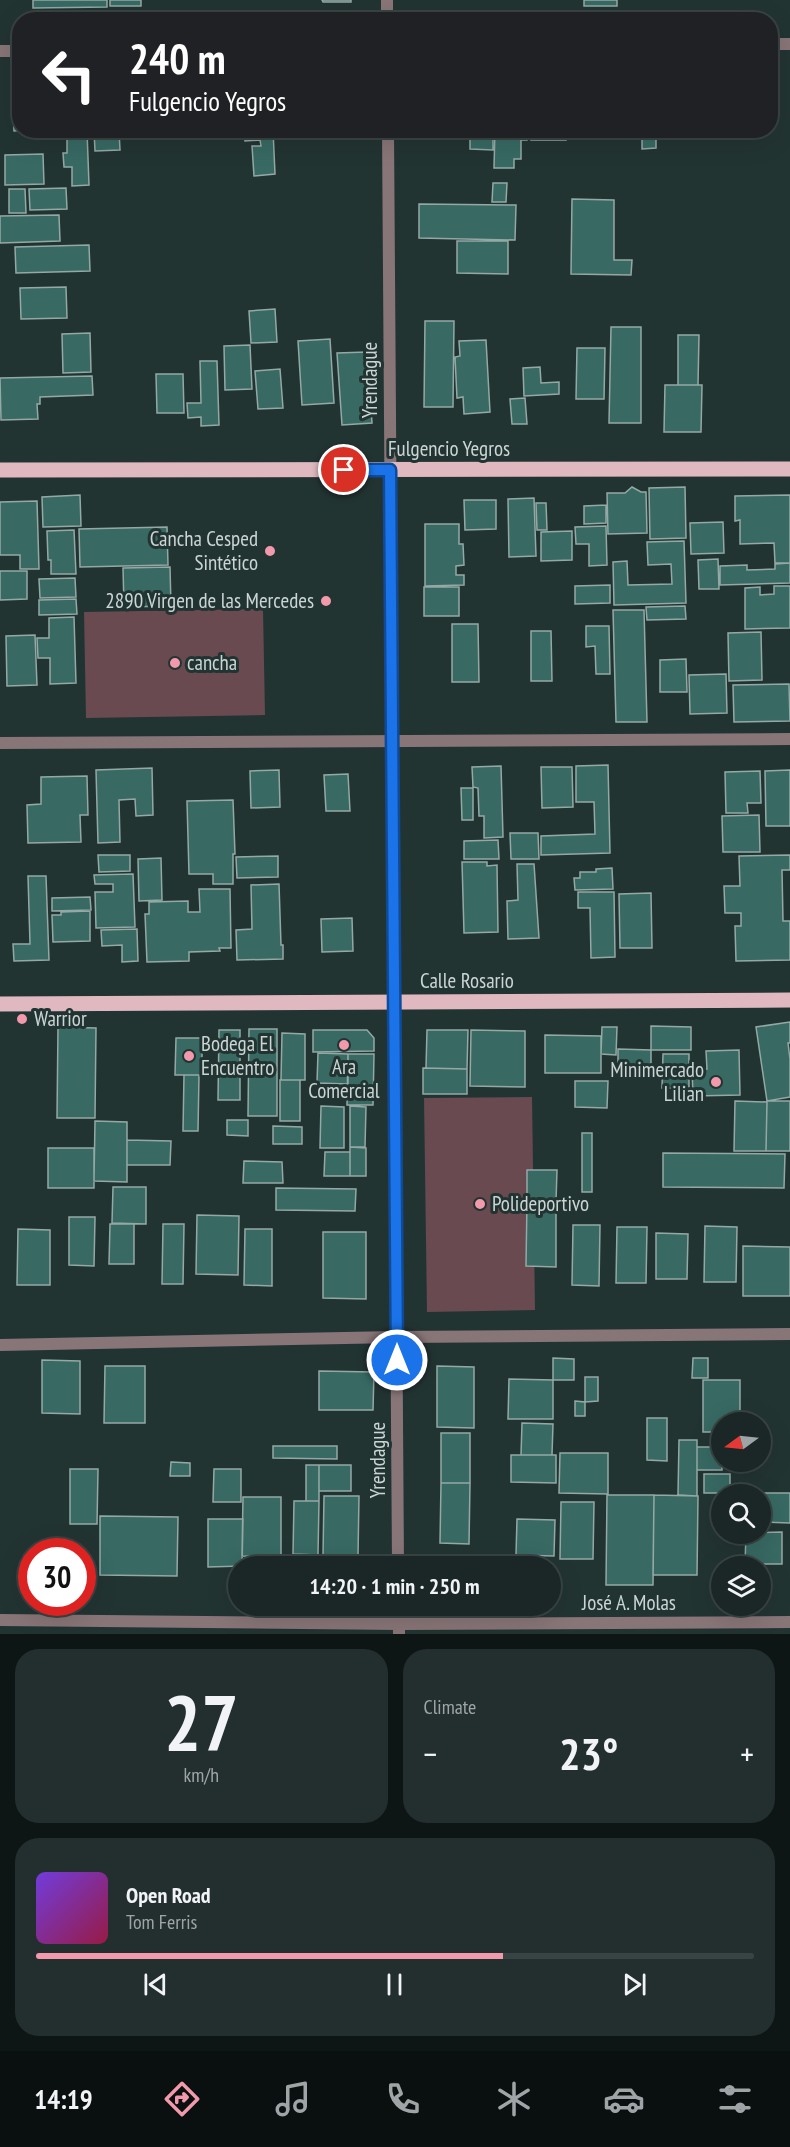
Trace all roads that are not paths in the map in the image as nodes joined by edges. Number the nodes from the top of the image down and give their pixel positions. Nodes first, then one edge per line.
1 (388, 138) edge
2 (790, 469) edge
3 (0, 470) edge
4 (390, 470) junction
5 (790, 739) edge
6 (392, 741) junction
7 (0, 743) edge
8 (790, 1000) edge
9 (394, 1002) junction
10 (0, 1004) edge
11 (790, 1334) edge
12 (396, 1337) junction
13 (0, 1345) edge
14 (398, 1556) edge
15 (0, 1620) edge
16 (790, 1622) edge
17 (399, 1629) edge

1 - 4 street, Yrendague
2 - 4 main road, Fulgencio Yegros
3 - 4 main road, Fulgencio Yegros
4 - 6 street, Yrendague
5 - 6 street
6 - 7 street
6 - 9 street, Yrendague
8 - 9 main road, Calle Rosario
9 - 10 main road, Calle Rosario
9 - 12 street, Yrendague
11 - 12 street
12 - 13 street
12 - 14 street, Yrendague
15 - 17 street, José A. Molas
16 - 17 street, José A. Molas

